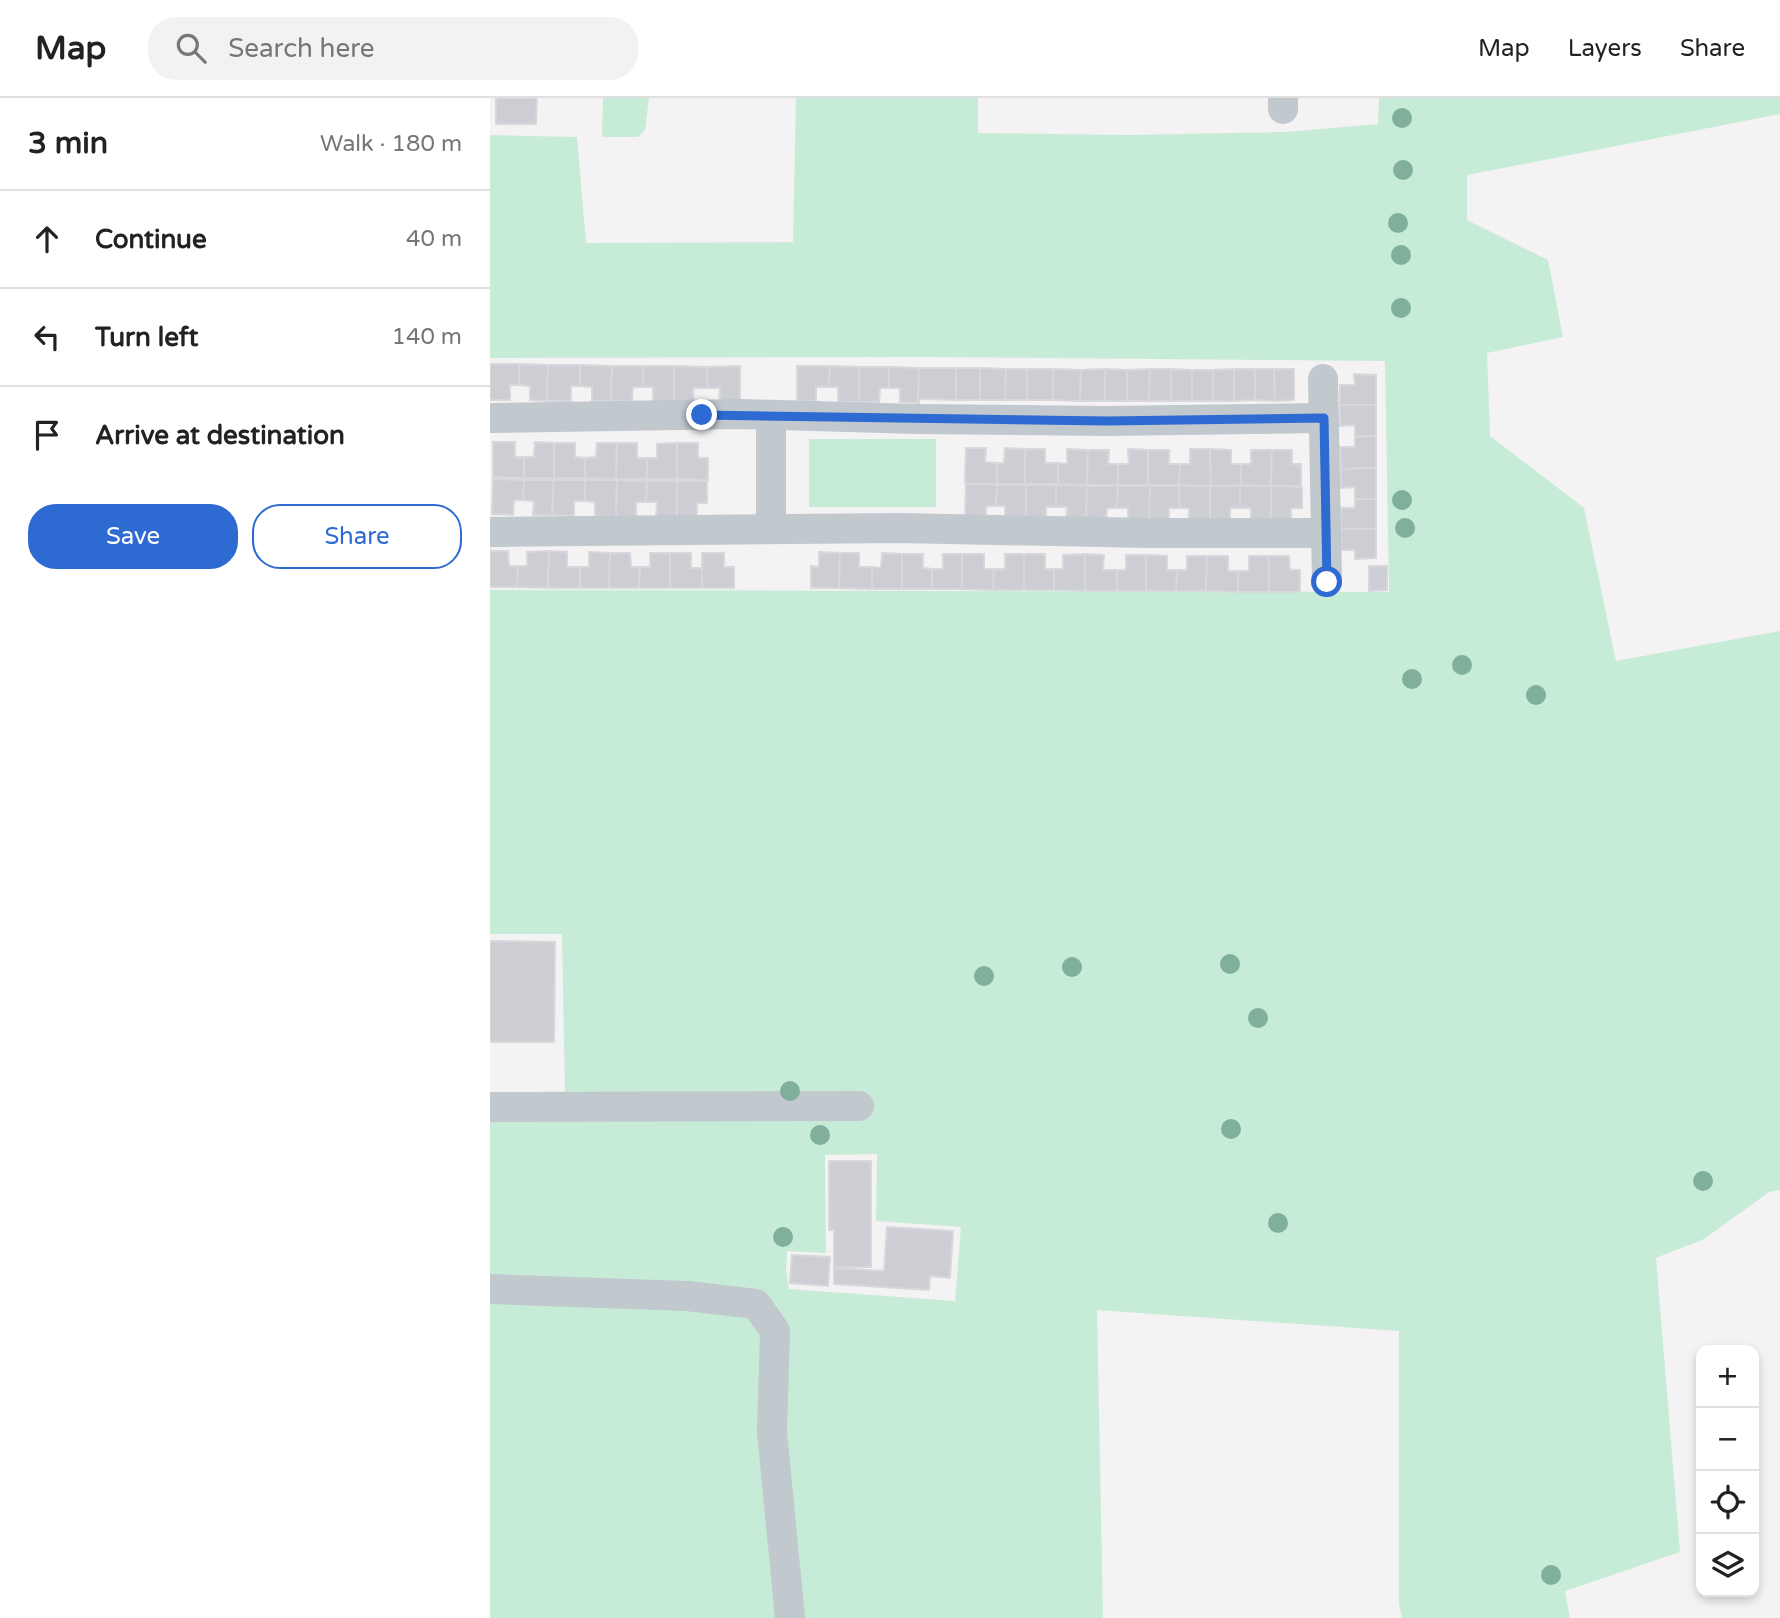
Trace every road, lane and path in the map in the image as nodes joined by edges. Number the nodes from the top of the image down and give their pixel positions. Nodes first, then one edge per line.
1 (1323, 379) dead end
2 (771, 415) junction
3 (490, 418) edge
4 (1324, 418) junction
5 (771, 528) junction
6 (490, 532) edge
7 (1326, 533) junction
8 (1327, 582) dead end
9 (859, 1106) dead end
10 (490, 1107) edge
11 (490, 1289) edge
12 (790, 1618) edge

1 - 4 street
2 - 3 street
2 - 4 street
2 - 5 street
4 - 7 street
5 - 6 street
5 - 7 street
7 - 8 street
9 - 10 street
11 - 12 street

